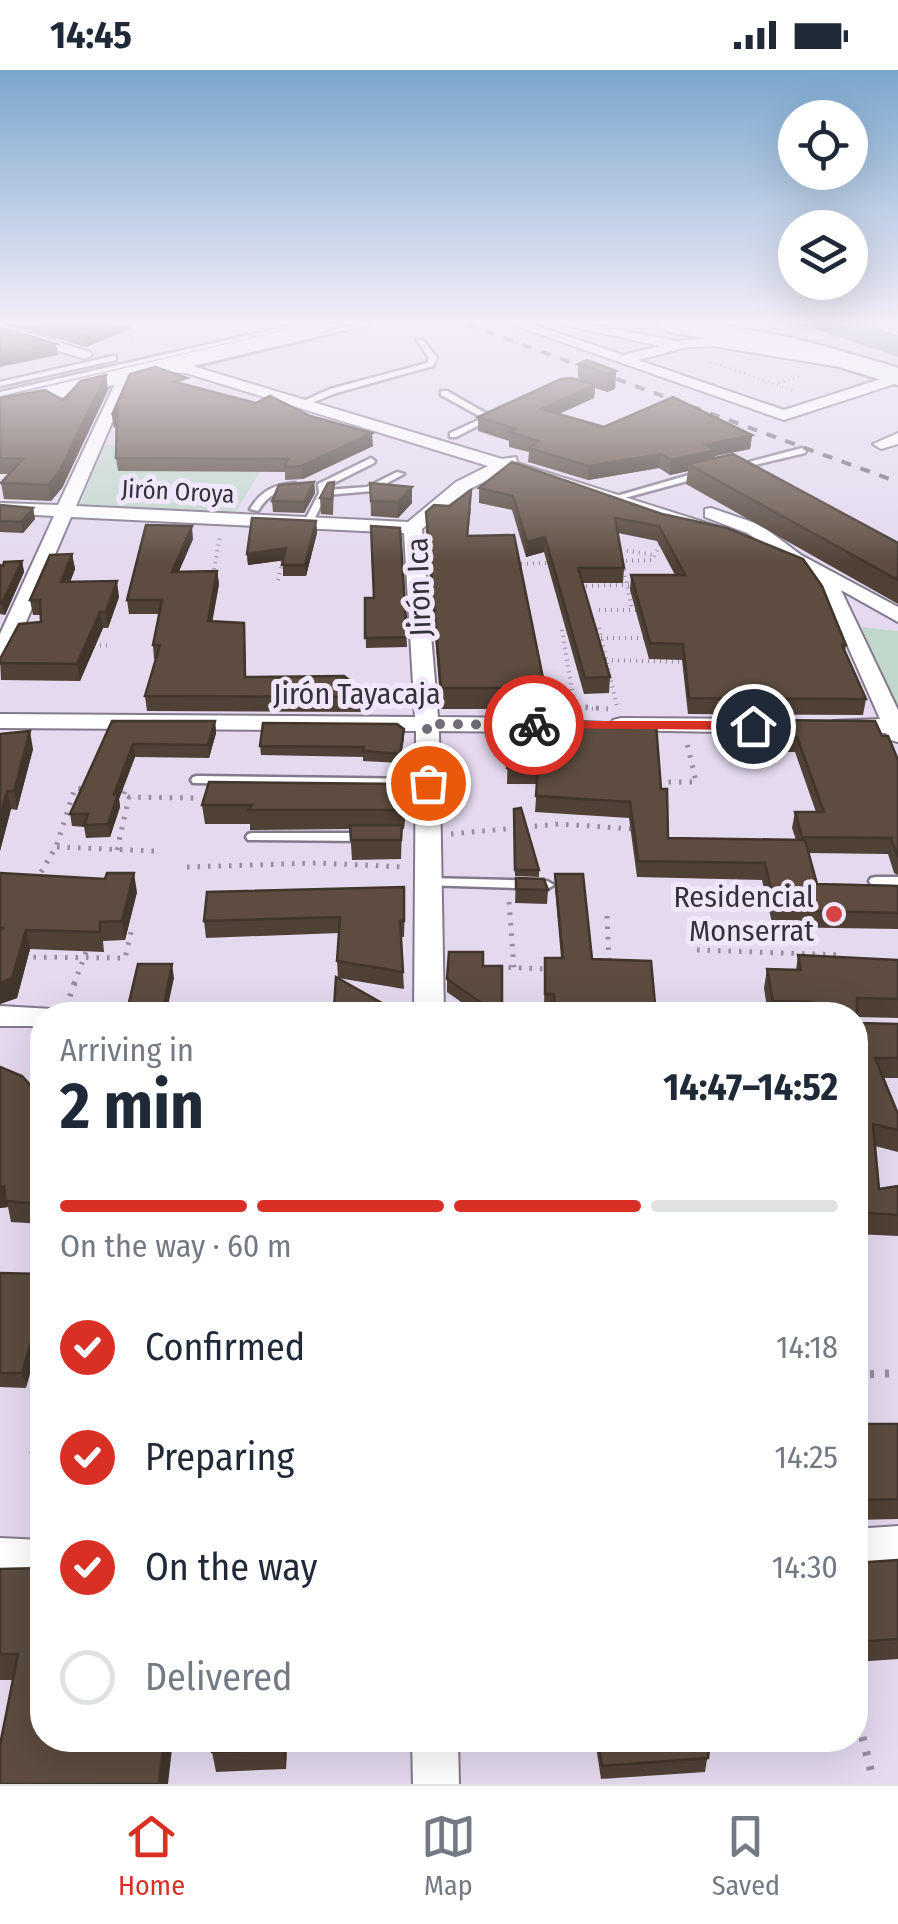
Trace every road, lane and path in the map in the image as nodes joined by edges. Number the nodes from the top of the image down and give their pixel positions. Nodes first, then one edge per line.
1 (113, 404) edge
2 (301, 404) edge
3 (352, 404) edge
4 (464, 404) edge
5 (752, 404) edge
6 (820, 404) edge
7 (506, 410) edge
8 (489, 418) junction
9 (413, 423) junction
10 (393, 432) junction
11 (453, 435) junction
12 (802, 452) dead end
13 (512, 460) junction
14 (370, 461) dead end
15 (729, 468) edge
16 (711, 472) edge
17 (400, 474) dead end
18 (636, 489) junction
19 (322, 490) junction
20 (617, 497) junction
21 (0, 508) edge
22 (255, 509) dead end
23 (68, 510) junction
24 (224, 518) junction
25 (687, 519) junction
26 (300, 522) junction
27 (412, 528) junction
28 (616, 549) edge
29 (654, 555) junction
30 (622, 561) junction
31 (564, 562) edge
32 (603, 562) edge
33 (509, 564) edge
34 (806, 564) junction
35 (212, 578) edge
36 (278, 580) edge
37 (642, 585) edge
38 (586, 586) edge
39 (627, 586) junction
40 (598, 610) dead end
41 (632, 610) junction
42 (650, 610) edge
43 (898, 616) edge
44 (598, 628) edge
45 (562, 630) edge
46 (601, 638) junction
47 (658, 638) edge
48 (112, 645) dead end
49 (76, 646) edge
50 (0, 658) edge
51 (606, 660) junction
52 (698, 662) edge
53 (622, 717) junction
54 (0, 721) edge
55 (427, 724) junction
56 (683, 725) junction
57 (896, 731) edge
58 (91, 772) edge
59 (197, 780) dead end
60 (658, 782) edge
61 (428, 783) junction
62 (84, 789) junction
63 (97, 789) edge
64 (111, 790) edge
65 (129, 797) junction
66 (209, 798) edge
67 (649, 830) edge
68 (423, 836) junction
69 (252, 837) dead end
70 (380, 837) edge
71 (56, 847) junction
72 (117, 850) junction
73 (154, 851) dead end
74 (187, 866) dead end
75 (42, 872) edge
76 (428, 875) junction
77 (876, 880) dead end
78 (898, 881) edge
79 (547, 886) edge
80 (509, 888) dead end
81 (606, 916) dead end
82 (132, 928) dead end
83 (90, 940) edge
84 (697, 950) dead end
85 (6, 957) edge
86 (84, 958) junction
87 (845, 966) edge
88 (487, 967) edge
89 (514, 968) junction
90 (552, 969) edge
91 (609, 971) edge
92 (69, 1002) edge
93 (429, 1002) edge
94 (0, 1016) edge
95 (30, 1016) edge
96 (898, 1373) edge
97 (868, 1374) edge
98 (898, 1545) edge
99 (868, 1547) edge
100 (0, 1558) edge
101 (30, 1559) edge
102 (436, 1752) edge
103 (866, 1752) edge
104 (871, 1771) dead end
105 (436, 1784) edge

1 - 23 street
2 - 10 street
3 - 9 street
4 - 8 lane
5 - 6 street
7 - 8 lane
8 - 11 lane
9 - 10 street
9 - 11 street
10 - 13 street
11 - 13 street
12 - 15 lane
13 - 18 street
13 - 20 street
13 - 27 street, Jirón Ica
14 - 19 lane
16 - 18 lane
17 - 19 lane
18 - 20 lane
18 - 34 street
19 - 22 lane
19 - 26 lane
20 - 25 street
21 - 23 street, Jirón Oroya
23 - 24 street, Jirón Oroya
23 - 50 street
24 - 26 street, Jirón Oroya
24 - 35 path
25 - 29 path
25 - 34 street
26 - 27 street, Jirón Oroya
26 - 36 path
27 - 55 street, Jirón Ica
28 - 29 path
29 - 30 path
30 - 32 path
30 - 39 path
31 - 33 path
34 - 43 street
34 - 57 street
37 - 39 path
38 - 39 path
39 - 41 path
40 - 41 path
41 - 42 path
44 - 46 path
45 - 53 path
46 - 47 path
46 - 51 path
48 - 49 path
51 - 52 path
51 - 53 path
53 - 55 street, Jirón Tayacaja
53 - 56 street, Jirón Tayacaja
54 - 55 street, Jirón Tayacaja
55 - 61 street, Jirón Ica
56 - 57 street, Jirón Tayacaja
56 - 60 path
58 - 62 path
59 - 61 lane
61 - 68 street, Jirón Ica
62 - 63 path
62 - 71 path
64 - 65 path
65 - 66 path
65 - 72 path
67 - 68 path
68 - 76 street, Jirón Ica
69 - 70 lane
71 - 72 path
71 - 75 path
72 - 73 path
74 - 76 path
76 - 79 lane
76 - 93 street, Jirón Ica
77 - 78 lane
80 - 89 path
81 - 91 path
82 - 86 path
83 - 86 path
84 - 87 path
85 - 86 path
86 - 92 path
88 - 89 path
89 - 90 path
94 - 95 street
96 - 97 path
98 - 99 street
100 - 101 street
102 - 105 street
103 - 104 path

